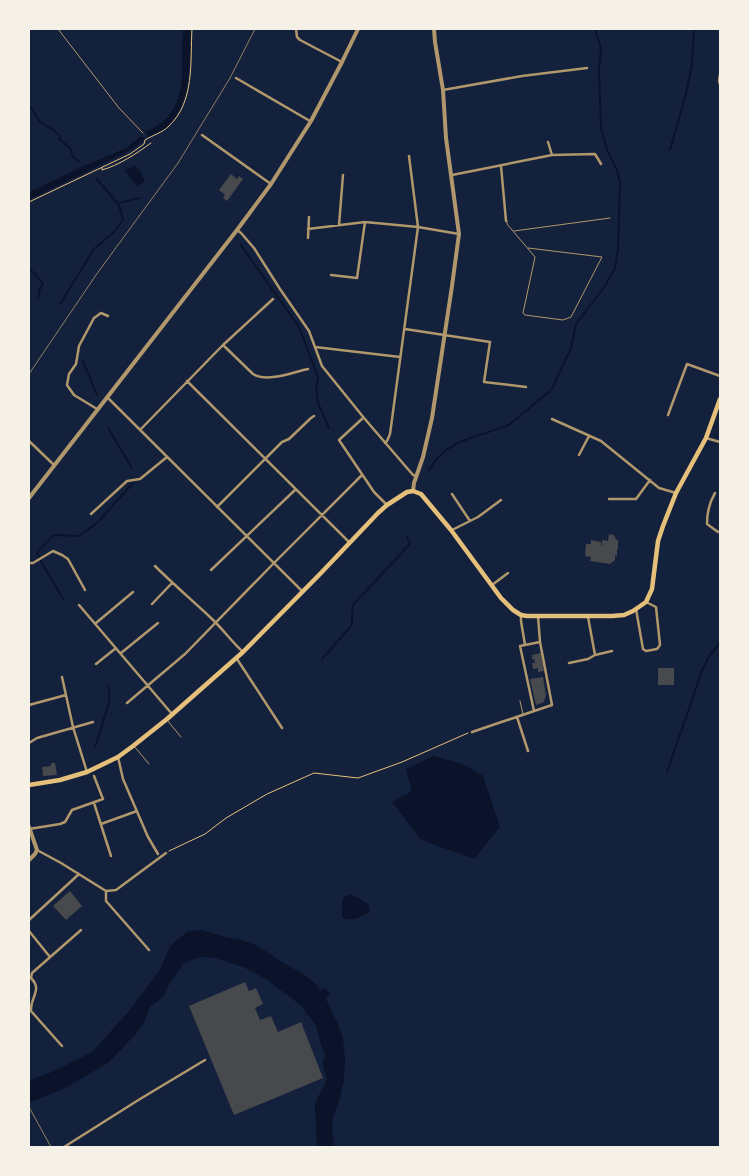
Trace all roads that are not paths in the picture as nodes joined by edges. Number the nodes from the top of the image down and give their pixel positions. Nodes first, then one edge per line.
1 (58, 29) edge
2 (296, 29) edge
3 (358, 29) edge
4 (434, 29) edge
5 (342, 62) junction
6 (587, 68) dead end
7 (720, 74) edge
8 (236, 78) dead end
9 (720, 84) edge
10 (443, 90) junction
11 (310, 121) junction
12 (143, 133) dead end
13 (202, 135) dead end
14 (548, 142) dead end
15 (409, 156) dead end
16 (552, 156) junction
17 (601, 164) dead end
18 (500, 166) junction
19 (343, 175) dead end
20 (452, 175) junction
21 (271, 184) junction
22 (309, 217) dead end
23 (610, 218) dead end
24 (506, 221) joint
25 (365, 222) junction
26 (339, 225) junction
27 (418, 227) junction
28 (308, 229) junction
29 (238, 230) junction
30 (513, 231) junction
31 (459, 234) junction
32 (308, 238) dead end
33 (528, 248) junction
34 (331, 275) dead end
35 (273, 299) dead end
36 (108, 316) dead end
37 (404, 329) junction
38 (445, 336) junction
39 (223, 345) junction
40 (315, 347) junction
41 (400, 357) junction
42 (308, 369) dead end
43 (720, 376) edge
44 (187, 382) junction
45 (526, 387) dead end
46 (107, 397) junction
47 (720, 399) edge
48 (97, 409) junction
49 (668, 415) dead end
50 (314, 416) dead end
51 (364, 418) junction
52 (552, 419) dead end
53 (140, 430) junction
54 (589, 436) junction
55 (706, 438) junction
56 (29, 441) edge
57 (720, 442) edge
58 (385, 443) junction
59 (579, 455) dead end
60 (167, 457) junction
61 (265, 458) junction
62 (54, 465) junction
63 (362, 475) junction
64 (417, 476) junction
65 (650, 480) junction
66 (295, 489) junction
67 (414, 491) junction
68 (676, 493) junction
69 (715, 493) dead end
70 (452, 494) dead end
71 (29, 498) edge
72 (609, 499) dead end
73 (501, 500) dead end
74 (387, 505) junction
75 (217, 507) junction
76 (91, 514) dead end
77 (322, 515) junction
78 (470, 521) junction
79 (451, 530) junction
80 (720, 531) edge
81 (246, 537) junction
82 (350, 542) junction
83 (29, 563) edge
84 (273, 564) junction
85 (155, 566) dead end
86 (211, 570) dead end
87 (508, 573) dead end
88 (172, 583) junction
89 (492, 585) junction
90 (84, 590) dead end
91 (302, 591) junction
92 (133, 592) dead end
93 (646, 602) junction
94 (152, 604) dead end
95 (79, 605) dead end
96 (636, 609) junction
97 (521, 615) junction
98 (538, 616) junction
99 (588, 617) junction
100 (96, 623) junction
101 (158, 623) dead end
102 (216, 623) junction
103 (540, 642) junction
104 (525, 645) junction
105 (116, 647) junction
106 (612, 651) dead end
107 (242, 652) junction
108 (121, 653) junction
109 (595, 655) junction
110 (236, 658) junction
111 (569, 663) dead end
112 (96, 664) dead end
113 (62, 677) dead end
114 (148, 685) junction
115 (66, 695) junction
116 (520, 701) dead end
117 (127, 703) dead end
118 (29, 705) edge
119 (534, 711) junction
120 (172, 714) junction
121 (523, 714) junction
122 (517, 717) junction
123 (167, 719) junction
124 (93, 722) dead end
125 (73, 728) junction
126 (282, 728) dead end
127 (472, 732) road end
128 (181, 737) dead end
129 (29, 743) edge
130 (133, 746) junction
131 (528, 751) dead end
132 (118, 757) junction
133 (148, 764) dead end
134 (87, 772) junction
135 (94, 776) dead end
136 (29, 785) edge
137 (94, 803) junction
138 (137, 811) junction
139 (101, 824) junction
140 (29, 828) edge
141 (36, 850) junction
142 (166, 853) road end
143 (158, 854) dead end
144 (111, 856) dead end
145 (29, 860) edge
146 (80, 874) junction
147 (106, 890) junction
148 (29, 920) edge
149 (81, 930) dead end
150 (29, 931) edge
151 (148, 950) dead end
152 (50, 957) junction
153 (62, 1046) dead end
154 (205, 1060) dead end
155 (64, 1147) edge

1 - 12 lane
2 - 5 street
3 - 5 street
4 - 10 street
5 - 11 street
6 - 10 street
7 - 9 street
8 - 11 street
10 - 20 street
11 - 21 street
13 - 21 street
14 - 16 street
15 - 27 street
16 - 17 street
16 - 18 street
18 - 20 street
18 - 24 street
19 - 26 street
20 - 31 street
21 - 29 street
22 - 28 street
23 - 30 lane
24 - 30 lane
25 - 26 street
25 - 27 street
25 - 34 street
26 - 28 street
27 - 31 street
27 - 37 street
28 - 32 street
29 - 40 street
29 - 46 street
30 - 33 lane
31 - 38 street
33 - 33 lane
35 - 39 street
36 - 48 street
37 - 38 street
37 - 41 street
38 - 45 street
38 - 64 street
39 - 42 street
39 - 44 street
40 - 41 street
40 - 51 street
41 - 58 street
43 - 49 street
44 - 53 street
44 - 61 street
46 - 48 street
46 - 53 street
47 - 55 main road
48 - 62 street
50 - 61 street
51 - 58 street
51 - 63 street
52 - 54 street
53 - 60 street
54 - 59 street
54 - 65 street
55 - 57 street
55 - 68 main road
56 - 62 street
58 - 64 street
60 - 75 street
60 - 76 street
61 - 66 street
61 - 75 street
62 - 71 street
63 - 74 street
63 - 77 street
64 - 67 street
65 - 68 street
65 - 72 street
66 - 77 street
66 - 81 street
67 - 74 main road
67 - 79 main road
68 - 93 main road
69 - 80 street
70 - 78 street
73 - 78 street
74 - 82 main road
75 - 81 street
77 - 82 street
77 - 84 street
78 - 79 street
79 - 89 main road
81 - 84 street
81 - 86 street
82 - 91 main road
83 - 90 street
84 - 91 street
84 - 102 street
85 - 88 street
87 - 89 street
88 - 94 street
88 - 102 street
89 - 97 main road
91 - 107 main road
92 - 100 street
93 - 96 main road
93 - 96 street
95 - 100 street
96 - 99 main road
97 - 98 main road
97 - 104 street
98 - 99 main road
98 - 103 street
99 - 109 street
100 - 105 street
101 - 108 street
102 - 107 street
102 - 114 street
103 - 104 street
103 - 119 street
104 - 119 street
105 - 108 street
105 - 112 street
106 - 109 street
107 - 110 main road
108 - 114 street
109 - 111 street
110 - 120 main road
110 - 126 street
113 - 115 street
114 - 117 street
114 - 120 street
115 - 118 street
115 - 125 street
116 - 121 lane
119 - 121 street
120 - 123 main road
121 - 122 street
122 - 127 street
122 - 131 street
123 - 128 lane
123 - 130 main road
124 - 125 street
125 - 129 street
125 - 134 street
130 - 132 main road
130 - 133 lane
132 - 134 main road
132 - 138 street
134 - 136 main road
135 - 137 street
137 - 139 street
137 - 140 street
138 - 139 street
138 - 143 street
139 - 144 street
140 - 141 street
141 - 145 street
141 - 146 street
142 - 147 street
146 - 147 street
146 - 148 street
147 - 151 street
149 - 152 street
150 - 152 street
152 - 153 street
154 - 155 street

